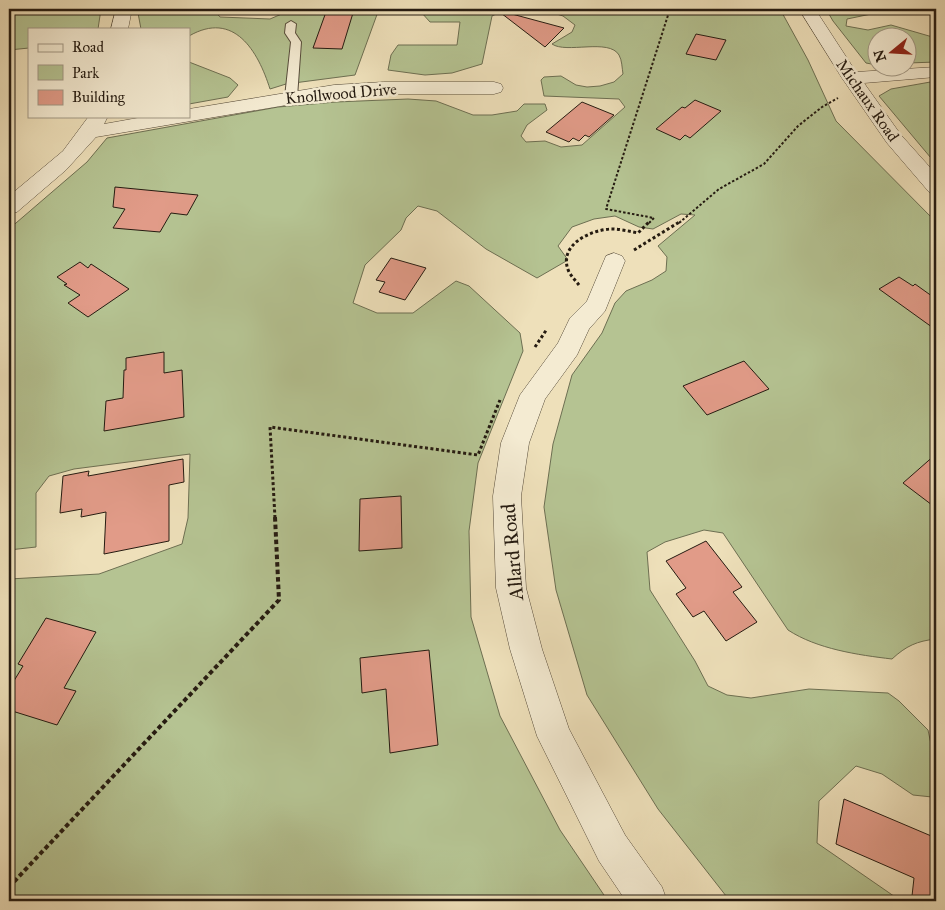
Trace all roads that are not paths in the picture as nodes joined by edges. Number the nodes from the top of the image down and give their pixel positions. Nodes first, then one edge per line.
1 (124, 9) edge
2 (806, 9) edge
3 (291, 24) dead end
4 (119, 28) edge
5 (936, 72) edge
6 (854, 82) junction
7 (494, 88) dead end
8 (291, 97) junction
9 (190, 116) edge
10 (162, 118) edge
11 (94, 124) edge
12 (936, 187) edge
13 (9, 207) edge
14 (614, 261) road end
15 (648, 901) edge

1 - 4 street
2 - 6 street, Michaux Road
3 - 8 lane
5 - 6 street
6 - 12 street, Michaux Road
7 - 8 street, Knollwood Drive
8 - 9 street, Knollwood Drive
10 - 11 street
11 - 13 street
14 - 15 street, Allard Road

